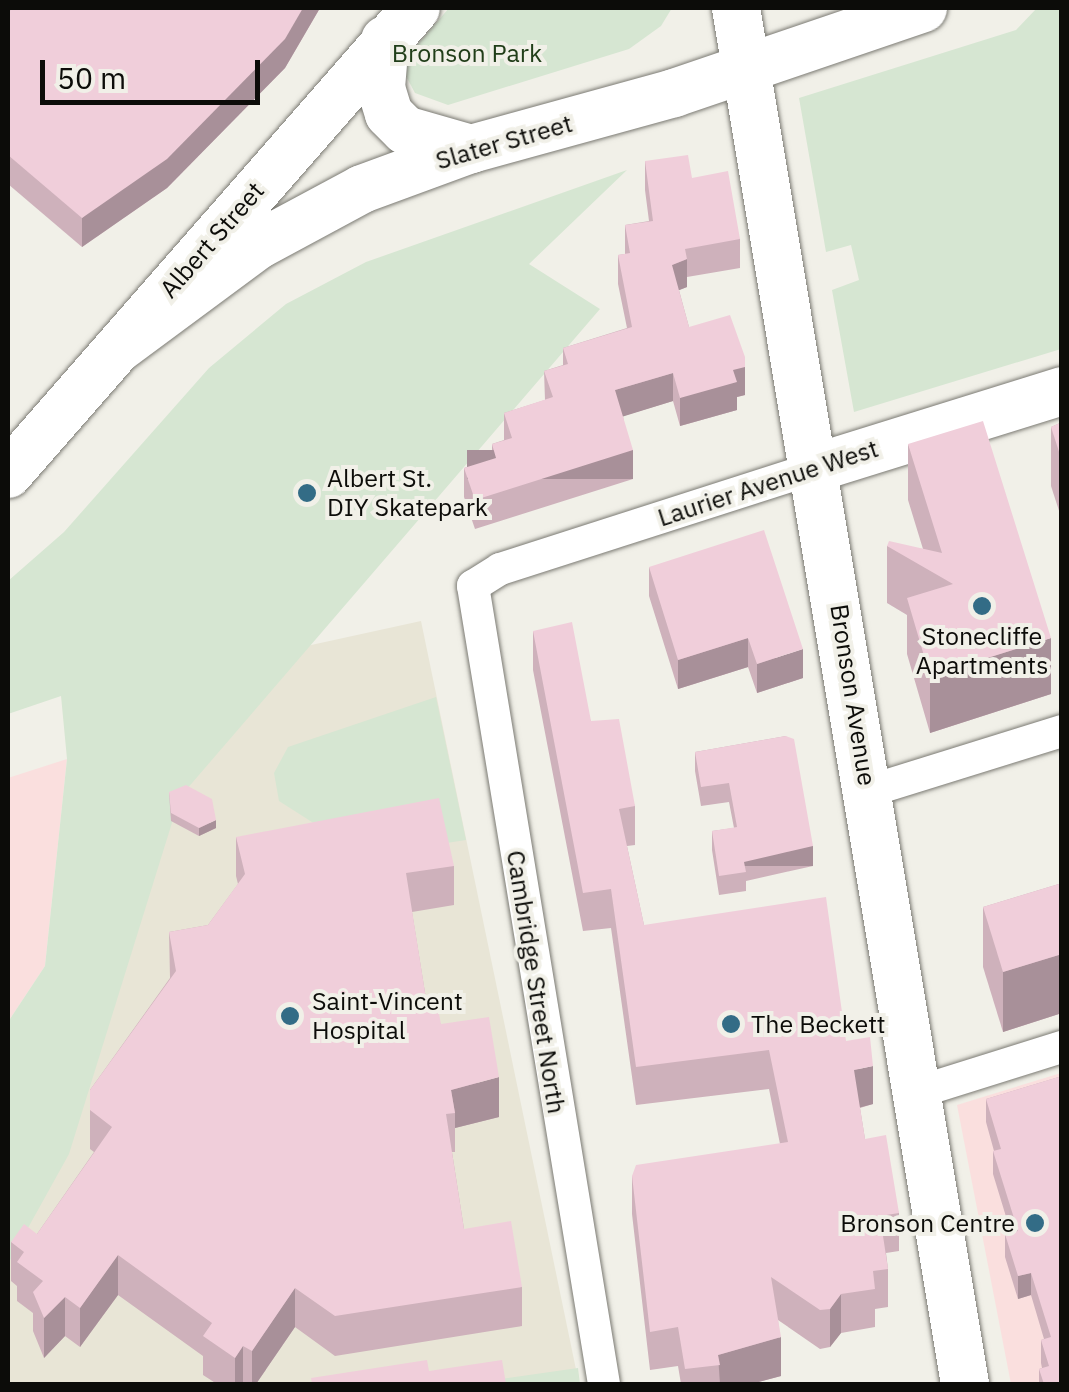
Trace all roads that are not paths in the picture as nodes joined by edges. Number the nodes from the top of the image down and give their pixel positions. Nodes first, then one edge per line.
1 (736, 8) edge
2 (923, 8) edge
3 (401, 24) edge
4 (746, 67) junction
5 (472, 149) junction
6 (119, 348) junction
7 (1062, 391) edge
8 (816, 468) junction
9 (8, 474) edge
10 (477, 579) joint
11 (1062, 731) edge
12 (869, 791) junction
13 (1062, 1047) edge
14 (918, 1092) junction
15 (604, 1384) edge
16 (962, 1384) edge

1 - 4 main road, Bronson Avenue
2 - 4 main road, Slater Street
3 - 5 main road
3 - 6 main road, Albert Street
4 - 5 main road, Slater Street
4 - 8 main road, Bronson Avenue
5 - 6 main road, Slater Street
6 - 9 main road, Albert Street
7 - 8 main road, Laurier Avenue West
8 - 10 street, Laurier Avenue West
8 - 12 main road, Bronson Avenue
10 - 15 street, Cambridge Street North
11 - 12 street
12 - 14 main road, Bronson Avenue
13 - 14 street
14 - 16 main road, Bronson Avenue

